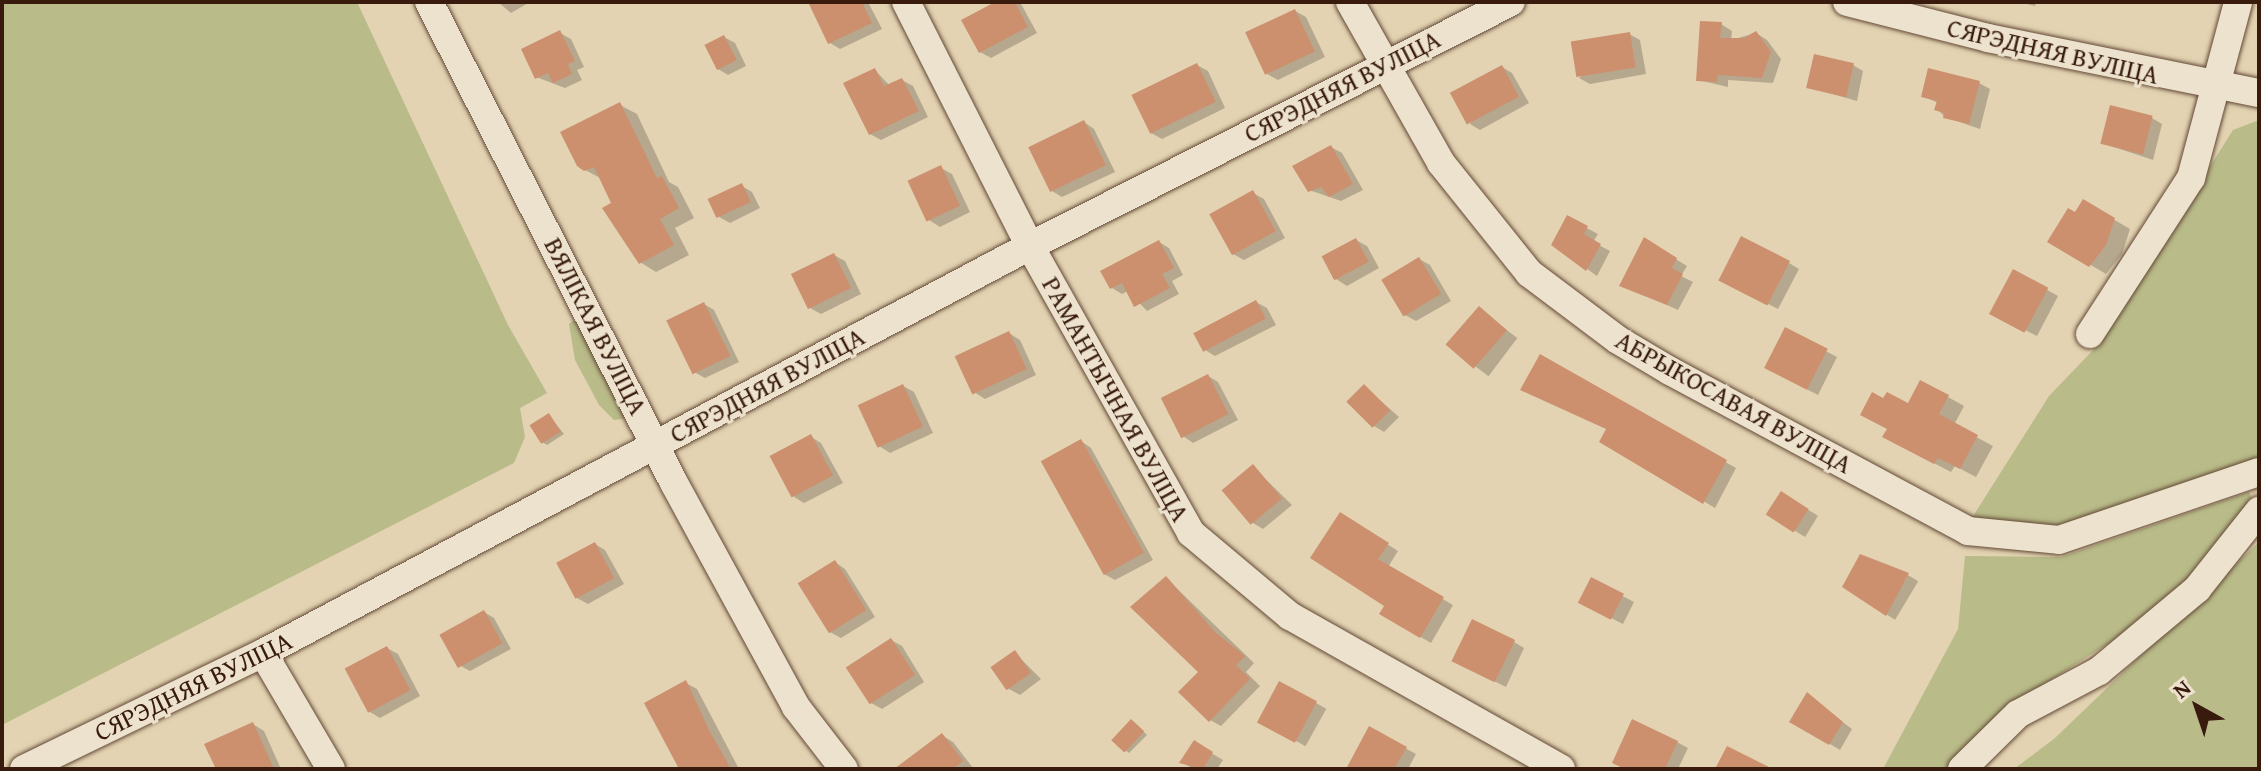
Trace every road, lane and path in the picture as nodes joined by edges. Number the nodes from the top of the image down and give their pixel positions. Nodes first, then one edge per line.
1 (429, 2) edge
2 (906, 2) edge
3 (1350, 2) edge
4 (1511, 2) edge
5 (1847, 2) edge
6 (2238, 2) edge
7 (1381, 64) junction
8 (2218, 88) junction
9 (2259, 93) edge
10 (1030, 246) junction
11 (2090, 334) dead end
12 (656, 444) junction
13 (2259, 472) edge
14 (2259, 511) edge
15 (263, 653) junction
16 (24, 769) edge
17 (331, 769) edge
18 (844, 769) edge
19 (1561, 769) edge
20 (1962, 769) edge

1 - 12 street, ВЯЛІКАЯ ВУЛІЦА
2 - 10 street, РАМАНТЫЧНАЯ ВУЛІЦА
3 - 7 street, АБРЫКОСАВАЯ ВУЛІЦА
4 - 7 street, СЯРЭДНЯЯ ВУЛІЦА
5 - 8 street, СЯРЭДНЯЯ ВУЛІЦА
6 - 8 street
7 - 10 street, СЯРЭДНЯЯ ВУЛІЦА
7 - 13 street, АБРЫКОСАВАЯ ВУЛІЦА
8 - 9 street, СЯРЭДНЯЯ ВУЛІЦА
8 - 11 street
10 - 12 street, СЯРЭДНЯЯ ВУЛІЦА
10 - 19 street, РАМАНТЫЧНАЯ ВУЛІЦА
12 - 15 street, СЯРЭДНЯЯ ВУЛІЦА
12 - 18 street, ВЯЛІКАЯ ВУЛІЦА
14 - 20 street
15 - 16 street, СЯРЭДНЯЯ ВУЛІЦА
15 - 17 street

